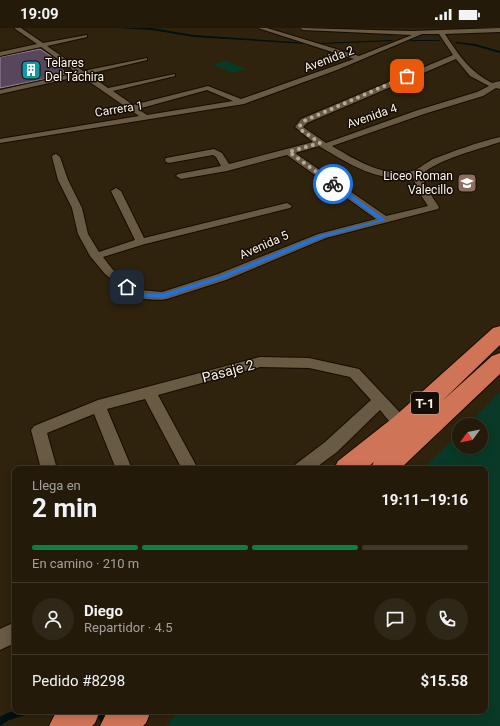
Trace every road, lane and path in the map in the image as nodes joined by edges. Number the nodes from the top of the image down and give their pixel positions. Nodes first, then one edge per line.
1 (17, 28) edge
2 (261, 28) edge
3 (303, 28) edge
4 (352, 28) edge
5 (359, 28) edge
6 (500, 30) edge
7 (423, 32) junction
8 (441, 32) junction
9 (342, 34) dead end
10 (85, 36) dead end
11 (335, 37) dead end
12 (321, 42) dead end
13 (314, 44) junction
14 (41, 46) junction
15 (0, 54) edge
16 (457, 56) junction
17 (145, 59) dead end
18 (361, 59) junction
19 (82, 73) junction
20 (173, 75) dead end
21 (498, 85) edge
22 (106, 91) junction
23 (0, 92) edge
24 (241, 102) junction
25 (132, 108) junction
26 (145, 117) junction
27 (500, 139) edge
28 (0, 141) edge
29 (322, 144) junction
30 (289, 152) junction
31 (56, 157) dead end
32 (169, 160) dead end
33 (227, 168) junction
34 (416, 174) junction
35 (181, 176) dead end
36 (116, 191) dead end
37 (287, 206) dead end
38 (384, 220) junction
39 (141, 242) junction
40 (96, 256) junction
41 (500, 333) edge
42 (500, 361) edge
43 (149, 392) junction
44 (380, 401) junction
45 (98, 406) junction
46 (402, 424) junction
47 (48, 466) edge
48 (123, 466) edge
49 (188, 466) edge
50 (306, 466) edge
51 (351, 466) edge
52 (387, 466) edge
53 (12, 634) edge
54 (0, 640) edge
55 (80, 714) edge
56 (131, 714) edge
57 (67, 726) edge
58 (118, 726) edge

1 - 14 street
2 - 13 street
3 - 7 street
4 - 5 street
5 - 7 street
6 - 8 street
7 - 8 street
7 - 18 street, Avenida 2
8 - 16 street
9 - 11 street
10 - 14 street
12 - 13 street
13 - 18 street
14 - 15 street
14 - 19 street
16 - 21 street
16 - 29 street
17 - 19 street
18 - 24 street, Avenida 2
19 - 22 street
19 - 23 street
20 - 22 street
21 - 29 street, Avenida 4
22 - 25 street
24 - 25 street
24 - 26 street, Carrera 1
25 - 26 street
26 - 28 street, Carrera 1
27 - 34 street
29 - 30 street, Avenida 4
29 - 34 street
30 - 33 street, Avenida 4
30 - 38 street
31 - 40 street, Avenida 5
32 - 33 street
33 - 35 street, Avenida 4
34 - 38 street, Avenida 5
36 - 39 street
37 - 39 street
38 - 40 street, Avenida 5
39 - 40 street
41 - 46 highway, T-1
42 - 52 highway, T-1
43 - 44 street, Pasaje 2
43 - 45 street, Pasaje 2
43 - 49 street
44 - 46 street, Pasaje 2
44 - 50 street
45 - 47 street, Pasaje 2
45 - 48 street
46 - 51 highway, T-1
53 - 54 street
55 - 57 highway
56 - 58 highway

